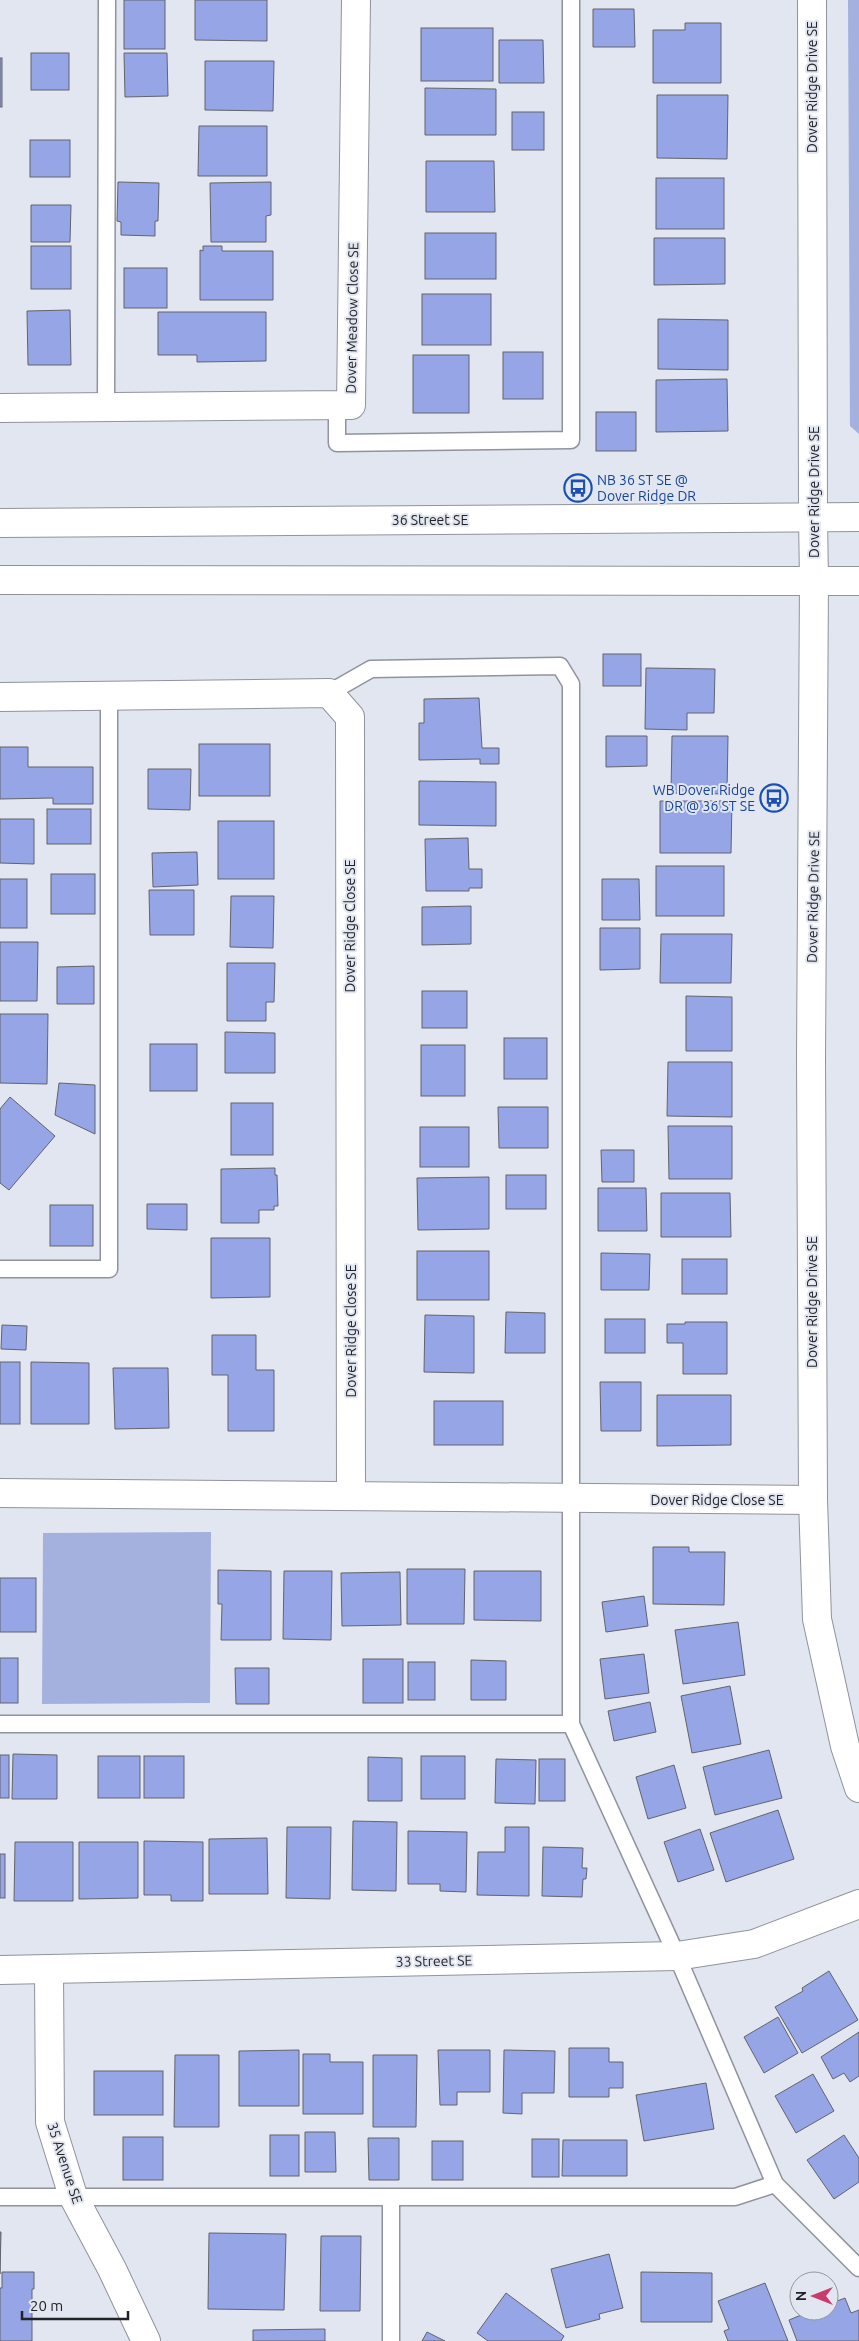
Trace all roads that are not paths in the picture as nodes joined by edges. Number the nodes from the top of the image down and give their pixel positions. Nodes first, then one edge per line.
1 (107, 0) edge
2 (356, 0) edge
3 (572, 0) edge
4 (812, 0) edge
5 (337, 405) junction
6 (106, 407) junction
7 (0, 408) edge
8 (813, 517) junction
9 (859, 517) edge
10 (0, 523) edge
11 (0, 580) edge
12 (814, 581) junction
13 (859, 581) edge
14 (329, 693) junction
15 (109, 696) junction
16 (0, 697) edge
17 (0, 1269) edge
18 (0, 1494) edge
19 (351, 1496) junction
20 (570, 1499) junction
21 (813, 1500) junction
22 (0, 1724) edge
23 (571, 1724) junction
24 (859, 1788) edge
25 (859, 1904) edge
26 (677, 1956) junction
27 (0, 1970) edge
28 (49, 1970) junction
29 (775, 2184) junction
30 (73, 2196) junction
31 (0, 2198) edge
32 (391, 2198) junction
33 (859, 2268) edge
34 (146, 2341) edge
35 (391, 2341) edge

1 - 6 lane
2 - 5 street, Dover Meadow Close SE
3 - 5 lane
4 - 8 street, Dover Ridge Drive SE
5 - 6 street, Dover Meadow Close SE
6 - 7 street, Dover Meadow Close SE
8 - 9 street, 36 Street SE
8 - 10 street, 36 Street SE
8 - 12 street, Dover Ridge Drive SE
11 - 12 street
12 - 13 street
12 - 21 street, Dover Ridge Drive SE
14 - 15 street
14 - 19 street, Dover Ridge Close SE
14 - 20 lane
15 - 16 street
15 - 17 lane
18 - 19 street, Dover Ridge Close SE
19 - 20 street, Dover Ridge Close SE
20 - 21 street, Dover Ridge Close SE
20 - 23 lane
21 - 24 street, Dover Ridge Drive SE
22 - 23 lane
23 - 26 lane
25 - 26 street, 33 Street SE
26 - 28 street, 33 Street SE
26 - 29 lane
27 - 28 street, 33 Street SE
28 - 30 street, 35 Avenue SE
29 - 32 lane
29 - 33 lane
30 - 31 lane
30 - 32 lane
30 - 34 street, 35 Avenue SE
32 - 35 lane

